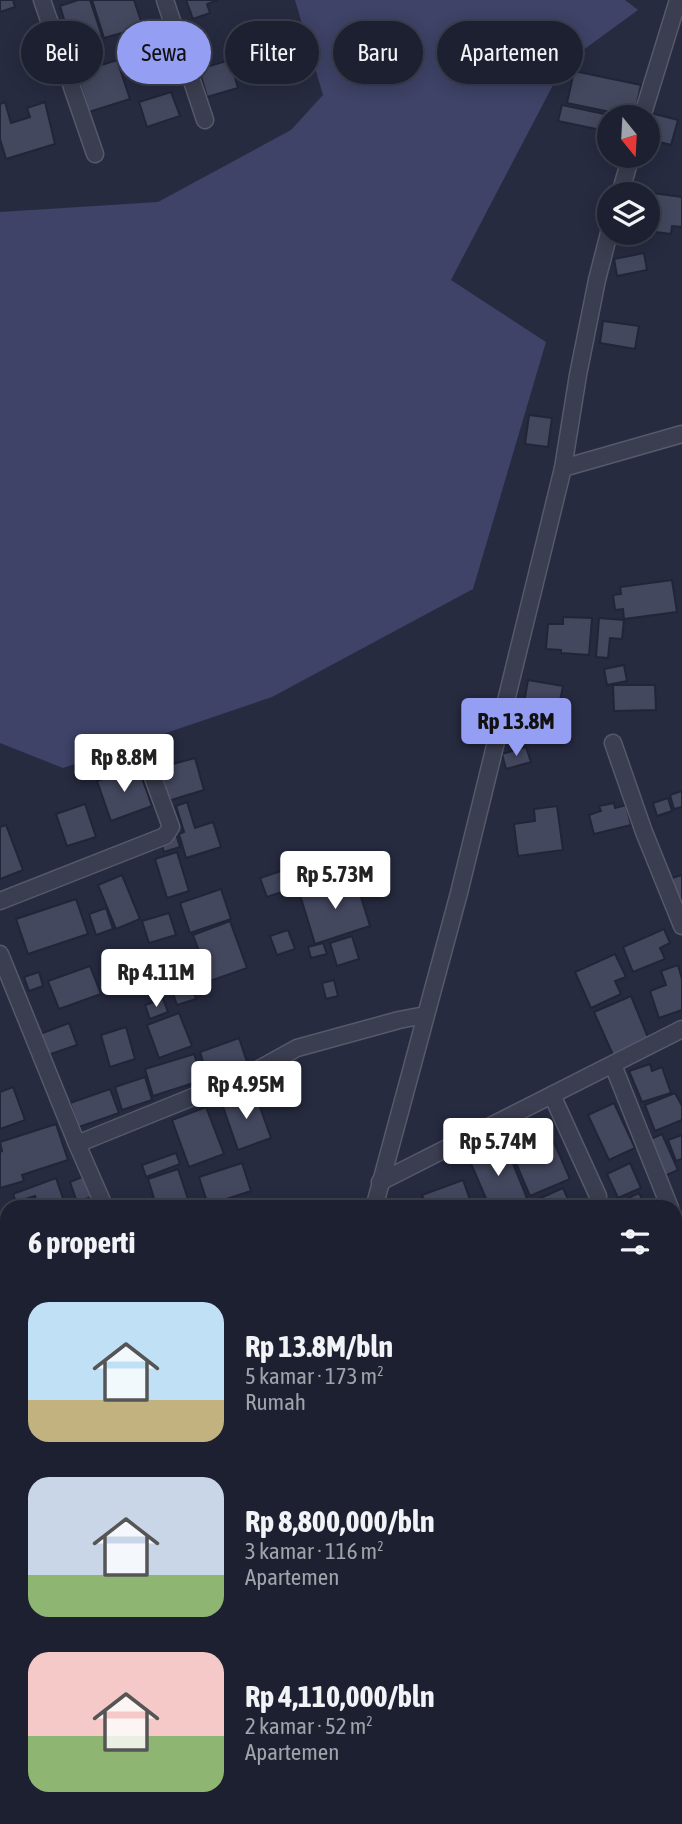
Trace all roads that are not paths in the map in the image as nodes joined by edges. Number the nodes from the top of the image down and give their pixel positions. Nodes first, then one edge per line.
1 (42, 0) edge
2 (165, 0) edge
3 (678, 0) edge
4 (646, 105) edge
5 (205, 120) dead end
6 (95, 154) dead end
7 (606, 245) edge
8 (682, 434) edge
9 (563, 468) junction
10 (613, 743) dead end
11 (147, 761) dead end
12 (0, 901) edge
13 (682, 926) edge
14 (0, 954) edge
15 (4, 974) edge
16 (425, 1015) junction
17 (682, 1029) edge
18 (613, 1065) junction
19 (552, 1095) junction
20 (76, 1144) junction
21 (380, 1182) junction
22 (598, 1196) dead end
23 (102, 1200) edge
24 (376, 1200) edge
25 (667, 1200) edge

1 - 6 street
2 - 5 street
3 - 4 street
7 - 9 street
8 - 9 street
9 - 16 street
10 - 13 street
11 - 12 street
14 - 15 street
15 - 20 street
16 - 20 street
16 - 21 street
17 - 18 street
18 - 19 street
18 - 25 street
19 - 21 street
19 - 22 street
20 - 23 street
21 - 24 street

